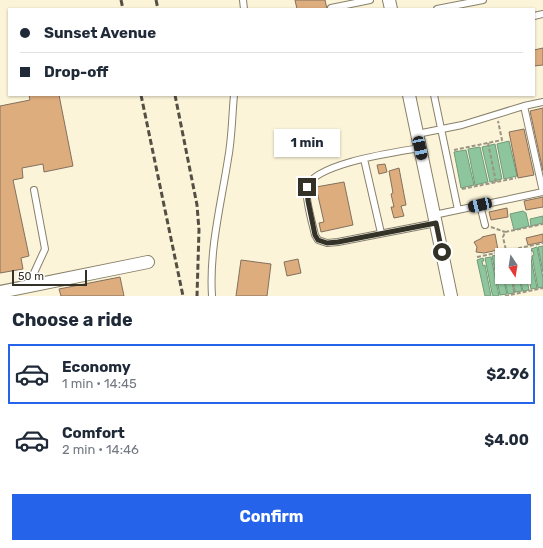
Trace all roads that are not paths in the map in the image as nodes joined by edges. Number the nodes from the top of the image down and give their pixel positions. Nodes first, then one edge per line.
1 (370, 0) edge
2 (483, 0) edge
3 (451, 3) edge
4 (331, 8) edge
5 (440, 8) edge
6 (234, 96) edge
7 (409, 96) edge
8 (434, 96) edge
9 (543, 102) edge
10 (524, 106) junction
11 (441, 128) junction
12 (418, 134) junction
13 (420, 148) junction
14 (364, 159) junction
15 (34, 190) dead end
16 (543, 192) edge
17 (480, 205) junction
18 (458, 210) junction
19 (435, 219) junction
20 (485, 225) road end
21 (381, 234) junction
22 (148, 262) dead end
23 (28, 286) junction
24 (0, 292) edge
25 (212, 296) edge
26 (451, 296) edge

1 - 4 lane
2 - 3 lane
3 - 5 lane
6 - 25 lane
7 - 12 street
8 - 11 lane
9 - 10 lane
10 - 11 lane
10 - 16 lane
11 - 12 lane
11 - 18 lane
12 - 13 street
13 - 14 lane
13 - 19 street
14 - 21 lane
14 - 21 lane
15 - 23 lane
16 - 17 lane
17 - 18 lane
17 - 20 lane
18 - 19 lane
19 - 21 lane
19 - 26 street
22 - 23 street
23 - 24 street

